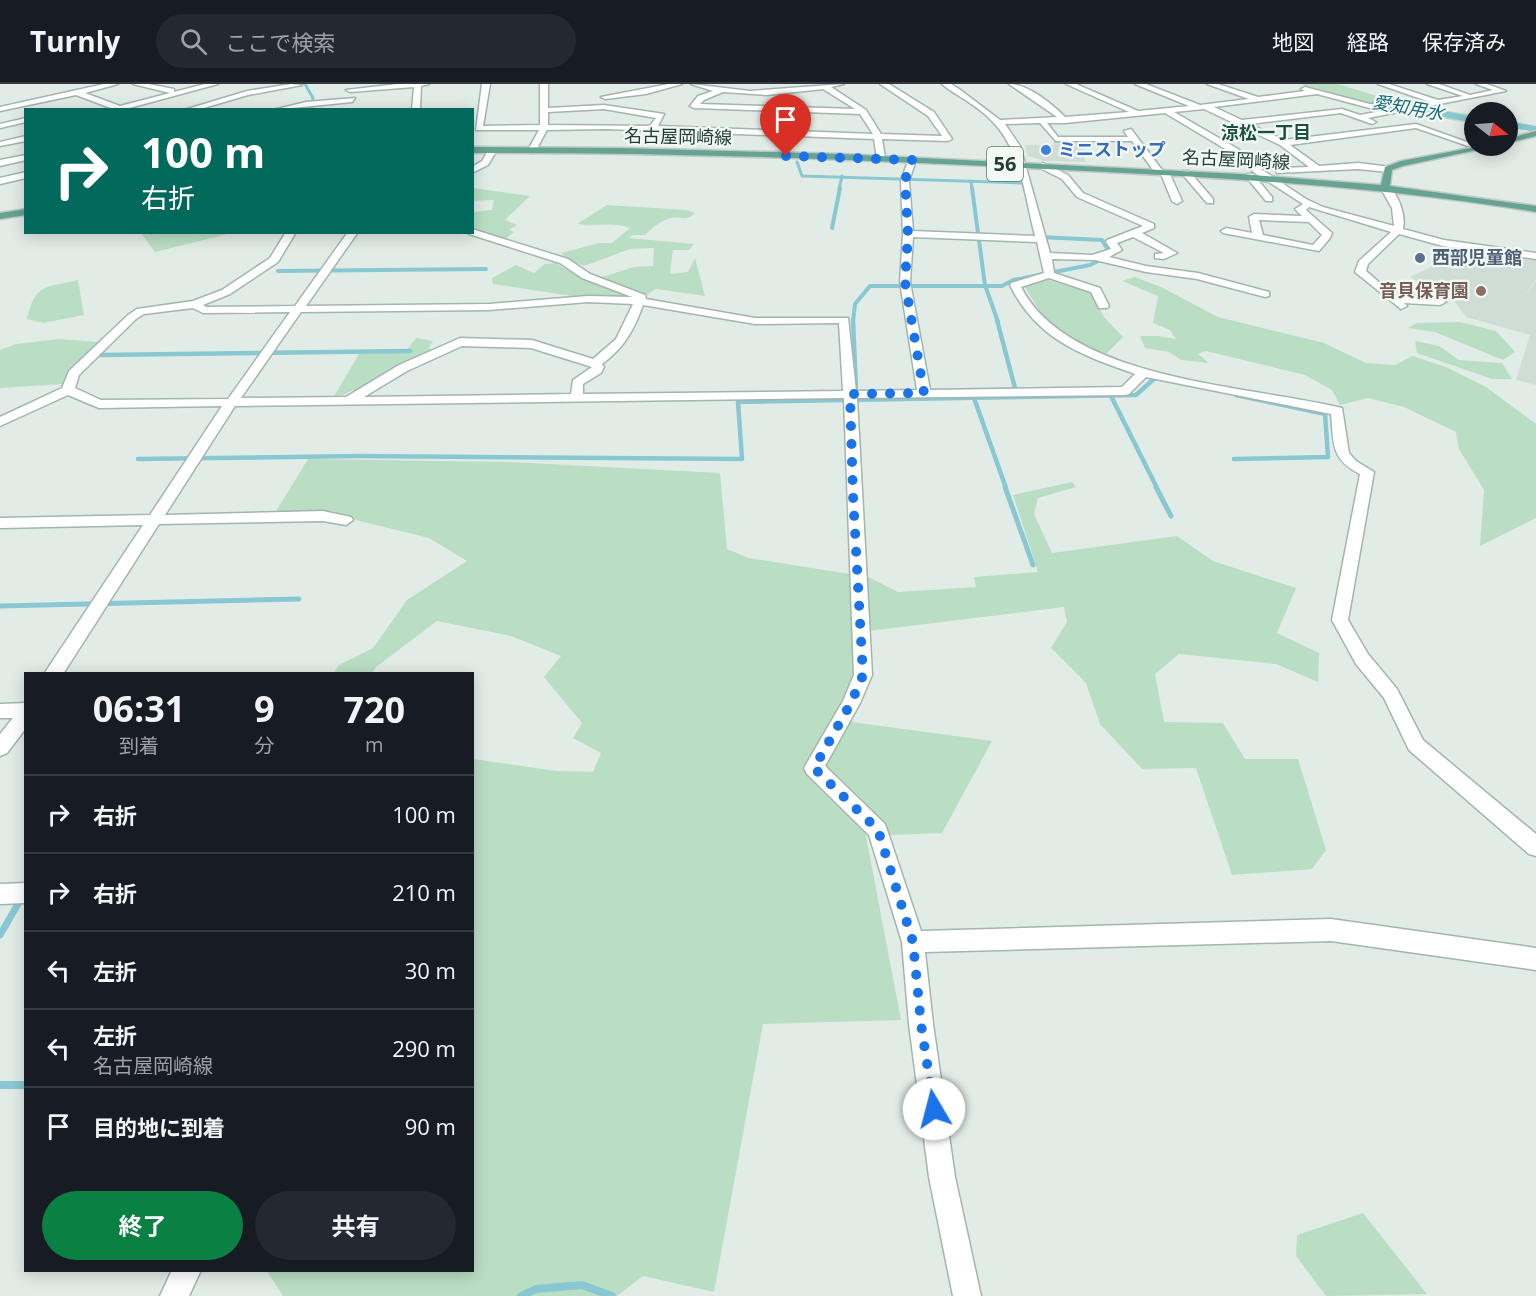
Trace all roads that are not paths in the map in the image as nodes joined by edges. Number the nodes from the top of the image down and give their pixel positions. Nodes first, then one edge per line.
1 (114, 84) edge
2 (137, 84) edge
3 (418, 84) edge
4 (425, 84) edge
5 (486, 84) edge
6 (544, 84) edge
7 (678, 84) edge
8 (695, 84) edge
9 (792, 84) edge
10 (840, 84) edge
11 (884, 84) edge
12 (946, 84) edge
13 (1013, 84) edge
14 (1070, 84) edge
15 (1139, 84) edge
16 (1211, 84) edge
17 (1382, 84) edge
18 (1431, 84) edge
19 (1480, 84) edge
20 (297, 85) edge
21 (824, 86) junction
22 (348, 87) edge
23 (1297, 87) dead end
24 (75, 88) edge
25 (221, 89) edge
26 (803, 89) junction
27 (176, 92) junction
28 (720, 92) junction
29 (1317, 92) junction
30 (776, 93) junction
31 (1468, 96) junction
32 (1259, 99) junction
33 (352, 100) junction
34 (1437, 102) junction
35 (1, 106) edge
36 (305, 107) edge
37 (604, 107) junction
38 (1202, 107) junction
39 (190, 108) edge
40 (350, 108) edge
41 (416, 108) edge
42 (545, 110) junction
43 (772, 110) junction
44 (1167, 111) junction
45 (1390, 111) junction
46 (863, 112) junction
47 (1137, 113) junction
48 (1115, 116) junction
49 (24, 117) edge
50 (1361, 117) junction
51 (24, 119) edge
52 (1042, 121) junction
53 (1065, 121) junction
54 (999, 122) junction
55 (1240, 123) junction
56 (0, 126) edge
57 (544, 128) junction
58 (652, 129) junction
59 (1390, 130) junction
60 (1536, 132) edge
61 (783, 134) junction
62 (1526, 135) junction
63 (880, 137) junction
64 (24, 138) edge
65 (1518, 138) edge
66 (1136, 139) junction
67 (1536, 139) edge
68 (1464, 141) edge
69 (1283, 143) junction
70 (0, 144) edge
71 (474, 150) edge
72 (493, 150) junction
73 (532, 150) junction
74 (1464, 150) edge
75 (786, 156) junction
76 (24, 158) edge
77 (881, 158) junction
78 (912, 160) junction
79 (0, 163) edge
80 (1021, 165) junction
81 (1043, 166) junction
82 (1318, 169) junction
83 (1388, 169) junction
84 (474, 170) edge
85 (1280, 171) dead end
86 (1162, 172) junction
87 (1186, 173) junction
88 (24, 175) edge
89 (1250, 176) junction
90 (1268, 177) junction
91 (0, 181) edge
92 (1385, 187) junction
93 (1269, 199) dead end
94 (1177, 201) dead end
95 (1210, 201) dead end
96 (1311, 205) junction
97 (1536, 209) edge
98 (24, 212) edge
99 (0, 216) edge
100 (1312, 219) junction
101 (1226, 231) dead end
102 (1397, 231) junction
103 (474, 233) edge
104 (1134, 233) junction
105 (290, 234) edge
106 (352, 234) edge
107 (908, 234) junction
108 (1258, 237) junction
109 (1042, 239) junction
110 (1159, 255) dead end
111 (1046, 256) junction
112 (1536, 256) edge
113 (1098, 258) junction
114 (1049, 274) junction
115 (1265, 294) dead end
116 (639, 301) junction
117 (1440, 302) dead end
118 (195, 304) junction
119 (1103, 306) dead end
120 (300, 310) junction
121 (595, 363) junction
122 (1143, 373) junction
123 (68, 390) junction
124 (924, 393) junction
125 (850, 394) junction
126 (577, 398) junction
127 (348, 401) junction
128 (231, 403) junction
129 (0, 422) edge
130 (155, 520) junction
131 (346, 520) dead end
132 (0, 523) edge
133 (54, 672) edge
134 (0, 711) edge
135 (24, 712) edge
136 (24, 715) edge
137 (0, 748) edge
138 (1536, 847) edge
139 (24, 893) edge
140 (0, 894) edge
141 (913, 942) junction
142 (1536, 959) edge
143 (186, 1272) edge
144 (174, 1296) edge
145 (967, 1296) edge

1 - 24 street
2 - 27 street
3 - 4 street
3 - 22 street
3 - 41 street
5 - 57 street
6 - 42 street
7 - 37 street
8 - 28 street
9 - 26 street
10 - 21 street
11 - 63 street
12 - 54 street
13 - 53 street
14 - 47 street
15 - 38 street
16 - 32 street
17 - 34 street
18 - 31 street
19 - 31 street
20 - 25 street
20 - 36 street
21 - 26 street
21 - 46 street
22 - 33 street
23 - 29 street
24 - 27 street
24 - 35 street
25 - 27 street
25 - 39 street
26 - 30 street
28 - 30 street
28 - 43 street
29 - 32 street
29 - 45 street
30 - 43 street
31 - 34 street
32 - 38 street
33 - 36 street
33 - 40 street
34 - 45 street
35 - 49 street
37 - 42 street
37 - 58 street
38 - 44 street
38 - 55 street
42 - 57 street
43 - 46 street
44 - 47 street
44 - 90 street
45 - 50 street
46 - 63 street
47 - 48 street
48 - 53 street
48 - 66 street
50 - 55 street
50 - 59 street
51 - 56 street
52 - 53 street
52 - 54 street
52 - 66 street
54 - 80 street
55 - 69 street
57 - 58 street
57 - 73 street
58 - 61 street
59 - 68 street
59 - 69 street
60 - 62 main road
61 - 63 street
61 - 75 street
62 - 65 main road
62 - 67 street
63 - 77 street
64 - 70 street
66 - 86 street
69 - 82 street
71 - 72 main road, 名古屋岡崎線 / 56
72 - 73 main road, 名古屋岡崎線 / 56
72 - 84 street
73 - 75 main road, 名古屋岡崎線 / 56
74 - 83 main road
75 - 77 main road, 名古屋岡崎線 / 56
76 - 79 street
77 - 78 main road, 名古屋岡崎線 / 56
78 - 80 main road, 名古屋岡崎線 / 56
78 - 107 street
80 - 81 main road, 名古屋岡崎線 / 56
80 - 109 street
81 - 86 main road, 名古屋岡崎線 / 56
81 - 104 street
82 - 83 street
82 - 85 street
83 - 92 main road
86 - 87 main road, 名古屋岡崎線 / 56
86 - 94 street
87 - 89 main road, 名古屋岡崎線 / 56
87 - 95 street
88 - 91 street
89 - 90 main road, 名古屋岡崎線 / 56
89 - 93 street
90 - 92 main road, 名古屋岡崎線 / 56
90 - 96 street
92 - 97 main road, 名古屋岡崎線 / 56
92 - 102 street
96 - 100 street
96 - 102 street
98 - 99 main road
100 - 108 street
100 - 108 street
101 - 108 street
102 - 112 street
102 - 117 street
103 - 116 street
104 - 110 street
104 - 113 street
105 - 118 street
106 - 120 street
107 - 109 street
107 - 124 street
109 - 111 street
111 - 113 street
111 - 114 street
113 - 115 street
114 - 119 street
114 - 122 street
116 - 120 street
116 - 121 street
116 - 125 street
118 - 120 street
118 - 123 street
120 - 128 street
121 - 126 street
121 - 127 street
122 - 124 street
122 - 138 street
123 - 128 street
123 - 129 street
124 - 125 street
125 - 126 street
125 - 141 street
126 - 127 street
127 - 128 street
128 - 130 street
130 - 131 street
130 - 132 street
130 - 133 street
134 - 135 street
136 - 137 street
139 - 140 street
141 - 142 street
141 - 145 street
143 - 144 street

